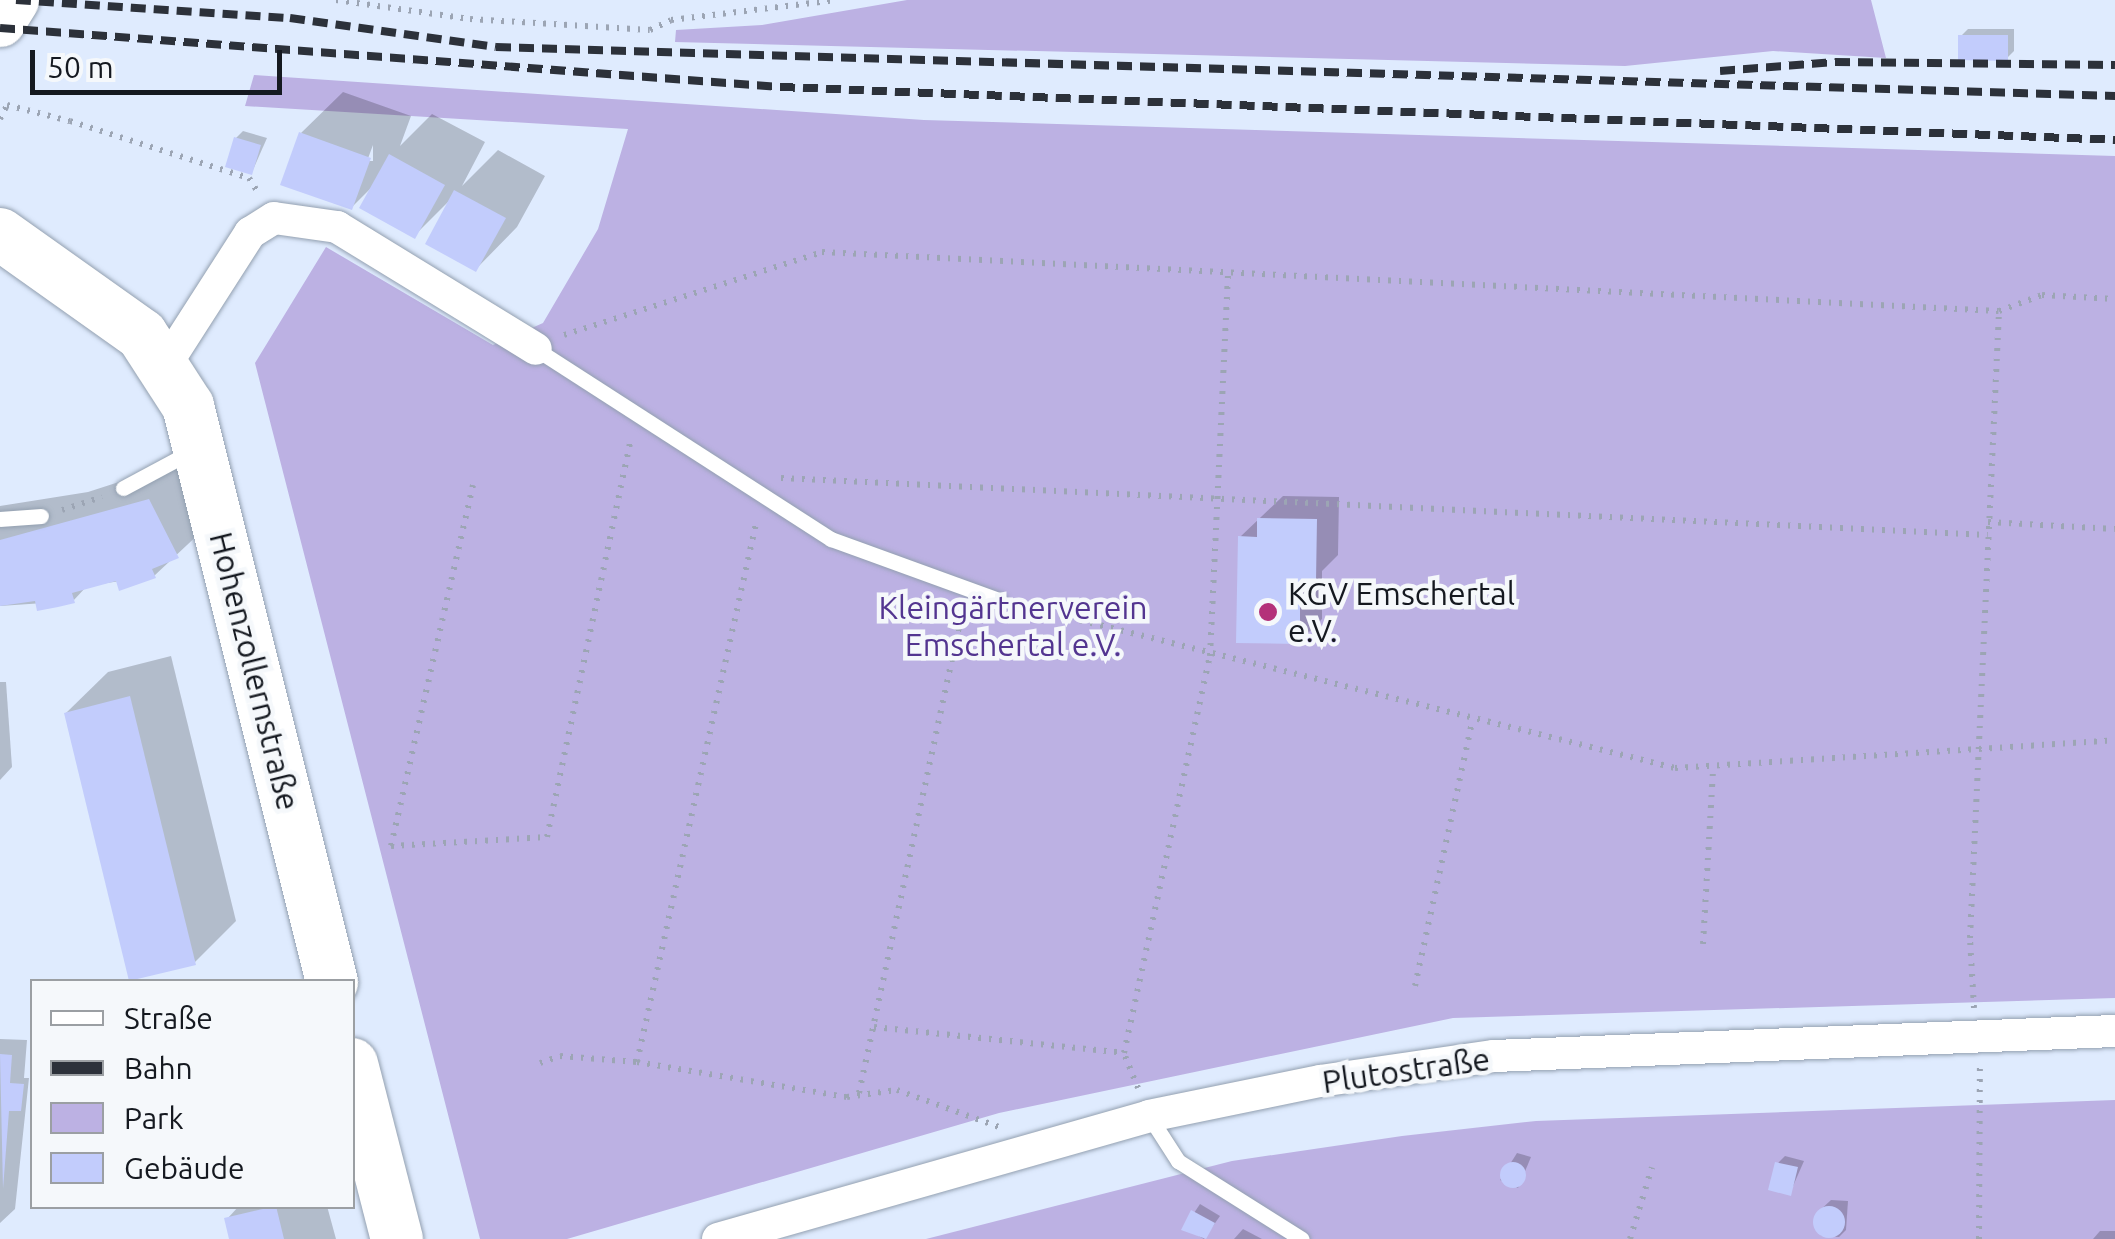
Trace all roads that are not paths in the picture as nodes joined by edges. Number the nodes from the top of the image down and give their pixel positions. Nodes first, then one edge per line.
1 (13, 0) edge
2 (0, 21) edge
3 (0, 234) edge
4 (536, 349) joint
5 (166, 364) junction
6 (201, 447) junction
7 (123, 488) road end
8 (42, 516) road end
9 (0, 519) edge
10 (999, 600) road end
11 (331, 979) edge
12 (2115, 1032) edge
13 (355, 1076) edge
14 (1149, 1116) junction
15 (397, 1239) edge
16 (718, 1239) edge
17 (1302, 1239) edge

1 - 2 main road
3 - 5 main road, Hohenzollernstraße
4 - 5 street
4 - 10 lane
5 - 6 main road, Hohenzollernstraße
6 - 7 lane
6 - 11 main road, Hohenzollernstraße
8 - 9 lane
12 - 14 street, Plutostraße
13 - 15 main road
14 - 16 street, Plutostraße
14 - 17 lane

